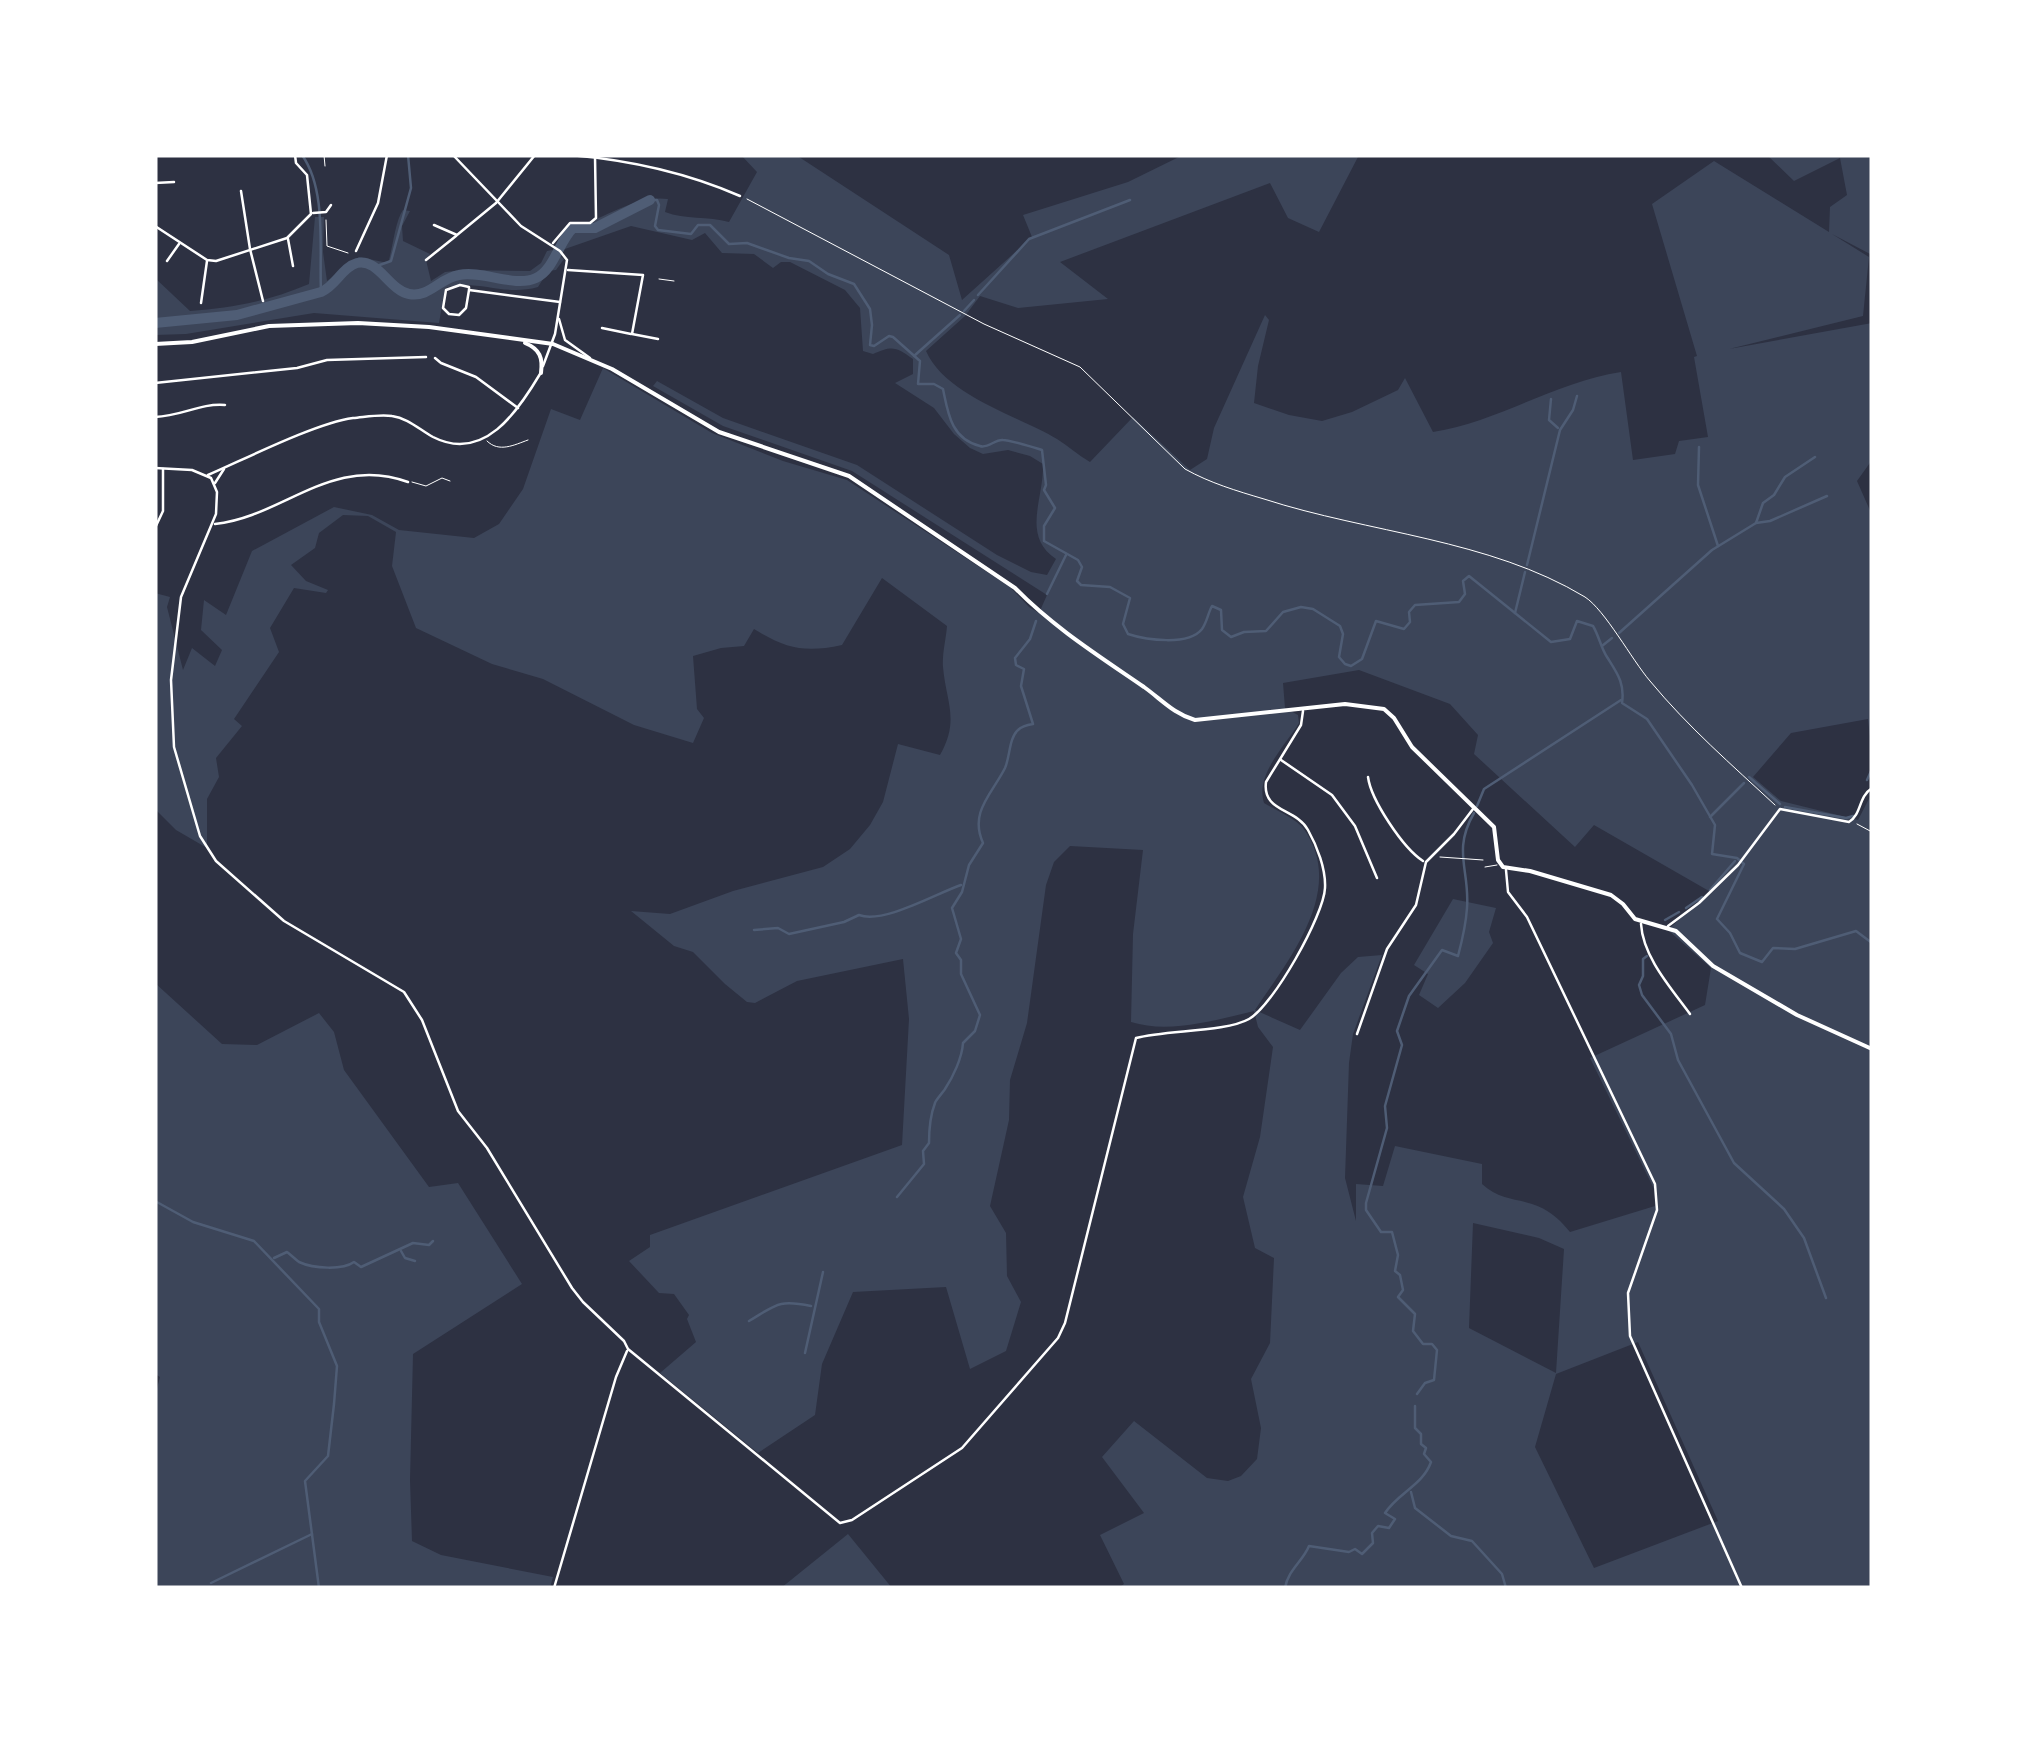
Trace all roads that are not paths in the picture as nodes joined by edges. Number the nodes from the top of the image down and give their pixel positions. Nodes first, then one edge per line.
1 (295, 155) edge
2 (324, 155) edge
3 (388, 155) edge
4 (454, 155) edge
5 (535, 155) edge
6 (570, 155) edge
7 (595, 156) edge
8 (325, 166) dead end
9 (174, 182) dead end
10 (155, 183) edge
11 (241, 190) dead end
12 (740, 196) road end
13 (496, 203) junction
14 (331, 205) dead end
15 (313, 213) junction
16 (434, 225) dead end
17 (155, 226) edge
18 (457, 235) junction
19 (287, 238) junction
20 (180, 243) junction
21 (552, 246) junction
22 (250, 250) junction
23 (356, 251) road end
24 (207, 260) junction
25 (426, 260) dead end
26 (167, 261) dead end
27 (293, 266) dead end
28 (566, 270) junction
29 (659, 279) dead end
30 (674, 281) dead end
31 (470, 290) junction
32 (263, 301) dead end
33 (561, 302) junction
34 (201, 303) dead end
35 (558, 318) junction
36 (602, 328) dead end
37 (632, 334) junction
38 (516, 339) junction
39 (658, 339) dead end
40 (155, 344) edge
41 (553, 344) junction
42 (426, 357) dead end
43 (435, 358) dead end
44 (592, 359) junction
45 (540, 372) junction
46 (155, 383) edge
47 (225, 404) dead end
48 (519, 408) junction
49 (155, 417) edge
50 (484, 439) junction
51 (528, 440) dead end
52 (163, 467) junction
53 (155, 468) edge
54 (225, 468) junction
55 (207, 476) junction
56 (450, 481) dead end
57 (408, 482) joint
58 (214, 484) junction
59 (216, 514) junction
60 (230, 522) junction
61 (212, 524) junction
62 (155, 528) edge
63 (1303, 710) junction
64 (1279, 759) junction
65 (1368, 776) dead end
66 (1872, 788) edge
67 (1474, 808) junction
68 (1426, 862) junction
69 (1485, 867) road end
70 (1503, 867) junction
71 (1377, 878) dead end
72 (1642, 923) junction
73 (1667, 927) junction
74 (1690, 1014) dead end
75 (1357, 1034) dead end
76 (1872, 1049) edge
77 (628, 1349) junction
78 (554, 1588) edge
79 (1742, 1588) edge

1 - 15 street
2 - 8 lane
3 - 23 street
4 - 13 street
5 - 13 street
6 - 7 street
7 - 12 street
7 - 21 street
9 - 10 street
11 - 22 street
13 - 18 street
13 - 21 street
14 - 15 street
15 - 19 street
16 - 18 street
17 - 20 street
18 - 25 street
19 - 22 street
19 - 27 street
20 - 24 street
20 - 26 street
21 - 28 street
22 - 24 street
22 - 32 street
24 - 34 street
28 - 33 street
28 - 37 street
29 - 30 lane
31 - 31 street
31 - 33 street
33 - 35 street
35 - 41 street
35 - 44 street
36 - 37 street
37 - 39 street
38 - 40 main road
38 - 41 main road
38 - 45 main road
41 - 44 main road
41 - 45 street
42 - 46 street
43 - 48 street
44 - 63 main road
45 - 48 street
47 - 49 street
48 - 50 street
50 - 51 lane
50 - 54 street
52 - 53 street
52 - 55 street
52 - 62 street
54 - 55 street
54 - 58 street
55 - 58 street
56 - 57 lane
57 - 60 street
58 - 59 street
59 - 60 street
59 - 61 street
60 - 61 street
61 - 77 street
63 - 64 street
63 - 67 main road
64 - 71 street
64 - 77 street
65 - 68 street
66 - 73 street
67 - 68 street
67 - 70 main road
68 - 75 street
69 - 70 lane
70 - 72 main road
70 - 79 street
72 - 73 main road
72 - 74 street
73 - 76 main road
77 - 78 street

